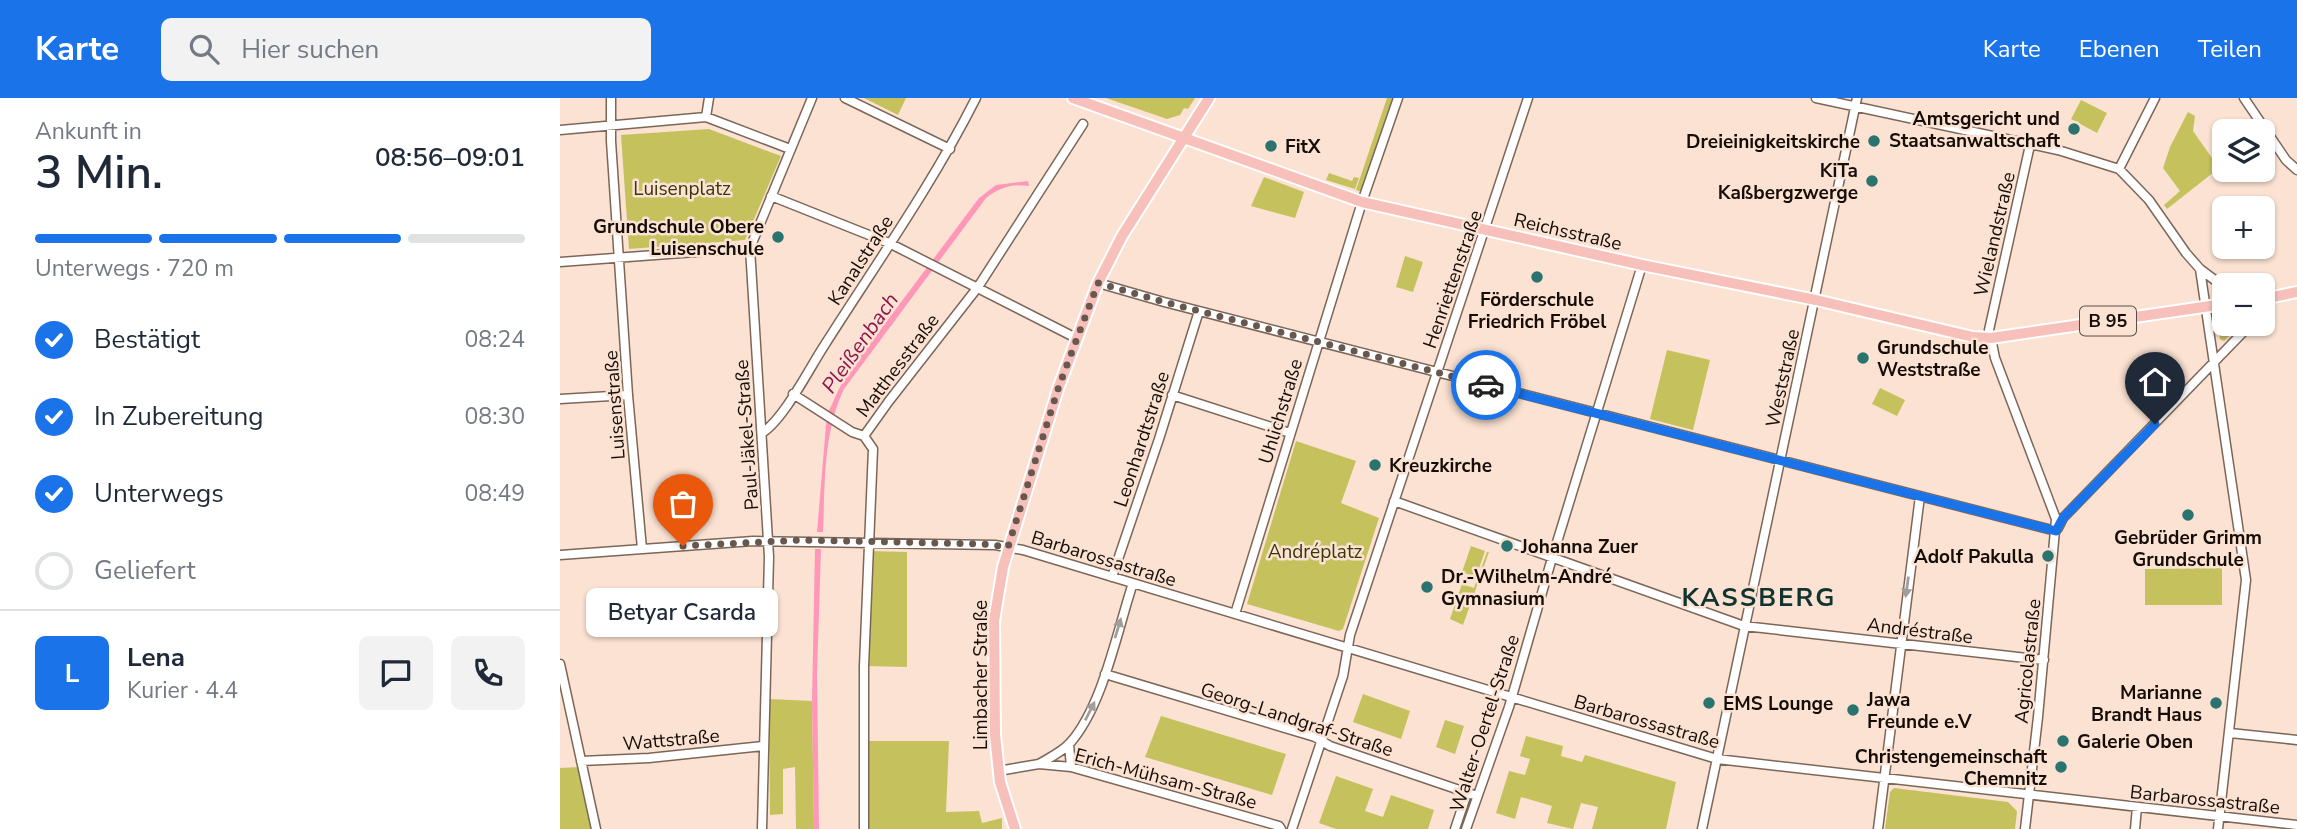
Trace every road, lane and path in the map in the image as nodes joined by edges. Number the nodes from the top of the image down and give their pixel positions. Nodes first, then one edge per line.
1 (611, 98) edge
2 (709, 98) edge
3 (812, 98) edge
4 (845, 98) edge
5 (975, 98) edge
6 (1073, 98) edge
7 (1209, 98) edge
8 (1398, 98) edge
9 (1528, 98) edge
10 (1816, 98) edge
11 (2155, 98) edge
12 (2244, 98) edge
13 (1092, 102) edge
14 (1856, 103) edge
15 (706, 117) junction
16 (1083, 124) dead end
17 (610, 127) junction
18 (560, 130) edge
19 (1184, 139) junction
20 (2030, 145) junction
21 (790, 149) junction
22 (950, 149) junction
23 (2119, 169) junction
24 (2297, 170) edge
25 (771, 196) junction
26 (1362, 202) junction
27 (1485, 230) junction
28 (889, 243) junction
29 (750, 248) junction
30 (620, 258) junction
31 (560, 262) edge
32 (1642, 265) junction
33 (2200, 269) junction
34 (2212, 278) edge
35 (1098, 283) junction
36 (978, 287) junction
37 (2297, 292) edge
38 (2275, 297) edge
39 (1815, 300) junction
40 (2212, 306) edge
41 (2206, 307) junction
42 (1199, 311) junction
43 (1990, 334) junction
44 (2239, 336) edge
45 (1076, 338) junction
46 (1318, 342) junction
47 (2214, 361) junction
48 (1437, 372) junction
49 (793, 394) junction
50 (628, 395) junction
51 (1172, 395) junction
52 (560, 400) edge
53 (1597, 413) junction
54 (762, 433) junction
55 (1290, 433) junction
56 (864, 436) junction
57 (1780, 460) junction
58 (1920, 496) junction
59 (1394, 501) junction
60 (2056, 531) junction
61 (769, 541) junction
62 (869, 541) junction
63 (1008, 547) junction
64 (642, 549) junction
65 (560, 555) edge
66 (1552, 557) junction
67 (1112, 577) junction
68 (1133, 583) junction
69 (1235, 614) junction
70 (1744, 626) junction
71 (1900, 644) junction
72 (1348, 648) junction
73 (2044, 660) junction
74 (560, 664) edge
75 (1105, 674) junction
76 (1511, 697) junction
77 (2230, 733) junction
78 (2297, 740) edge
79 (1321, 741) junction
80 (1069, 744) junction
81 (763, 746) junction
82 (1717, 759) junction
83 (581, 761) junction
84 (1039, 764) junction
85 (1071, 767) junction
86 (998, 771) junction
87 (1884, 779) junction
88 (1467, 793) junction
89 (2028, 795) junction
90 (1477, 796) junction
91 (2137, 807) junction
92 (2220, 816) junction
93 (2297, 825) edge
94 (596, 829) edge
95 (762, 829) edge
96 (864, 829) edge
97 (1014, 829) edge
98 (1281, 829) edge
99 (1292, 829) edge
100 (1455, 829) edge
101 (1466, 829) edge
102 (1702, 829) edge
103 (1878, 829) edge
104 (2025, 829) edge
105 (2134, 829) edge
106 (2218, 829) edge

1 - 17 street
2 - 15 street
3 - 21 street
4 - 22 street
5 - 22 street, Kanalstraße
6 - 13 main road, B 95
7 - 19 main road, Limbacher Straße
8 - 26 street, Uhlichstraße
9 - 27 street, Henriettenstraße
10 - 14 street
11 - 23 street
12 - 24 street
13 - 19 main road, B 95
14 - 20 street
14 - 39 street, Weststraße
15 - 17 street
15 - 21 street
16 - 36 street, Matthesstraße
17 - 18 street
17 - 30 street
19 - 26 main road, Reichsstraße / B 95
19 - 35 main road, Limbacher Straße
20 - 23 street
20 - 43 street, Wielandstraße
21 - 25 street
22 - 28 street, Kanalstraße
23 - 33 street
25 - 28 street
25 - 29 street
26 - 27 main road, Reichsstraße / B 95
26 - 46 street, Uhlichstraße
27 - 32 main road, Reichsstraße / B 95
27 - 48 street, Henriettenstraße
28 - 36 street
28 - 49 street, Kanalstraße
29 - 30 street
29 - 54 street, Paul-Jäkel-Straße
30 - 31 street
30 - 50 street, Luisenstraße
32 - 39 main road, Reichsstraße / B 95
32 - 53 street, Walter-Oertel-Straße
33 - 34 street
33 - 41 street
35 - 42 street
35 - 45 main road, Limbacher Straße
36 - 45 street
36 - 56 street, Matthesstraße
37 - 38 main road
39 - 43 main road, Reichsstraße / B 95
39 - 57 street, Weststraße
40 - 41 main road, Reichsstraße / B 95
41 - 43 main road, Reichsstraße / B 95
41 - 47 street
42 - 46 street
42 - 51 street, Leonhardtstraße
43 - 60 street
44 - 47 street
45 - 63 main road, Limbacher Straße
46 - 48 street
46 - 55 street, Uhlichstraße
47 - 60 street
47 - 77 street
48 - 53 street
48 - 59 street, Henriettenstraße
49 - 54 street, Kanalstraße
49 - 56 street
50 - 52 street
50 - 64 street, Luisenstraße
51 - 55 street
51 - 67 street, Leonhardtstraße
53 - 57 street
53 - 66 street, Walter-Oertel-Straße
54 - 61 street, Paul-Jäkel-Straße
55 - 69 street, Uhlichstraße
56 - 62 street, Matthesstraße
57 - 58 street
57 - 70 street, Weststraße
58 - 60 street
58 -> 71 street
59 - 66 street, Andréstraße
59 - 72 street, Henriettenstraße
60 - 73 street, Agricolastraße
61 - 62 street, Barbarossastraße
61 - 64 street, Barbarossastraße
61 - 81 street, Paul-Jäkel-Straße
62 - 63 street, Barbarossastraße
62 - 96 street, Matthesstraße
63 - 67 street, Barbarossastraße
63 - 86 main road, Limbacher Straße
64 - 65 street, Barbarossastraße
66 - 70 street, Andréstraße
66 - 76 street, Walter-Oertel-Straße
67 - 68 street, Barbarossastraße
68 - 69 street, Barbarossastraße
75 -> 68 street
69 - 72 street, Barbarossastraße
70 - 71 street, Andréstraße
70 - 82 street, Weststraße
71 - 73 street, Andréstraße
71 - 87 street
72 - 76 street, Barbarossastraße
72 - 79 street, Henriettenstraße
73 - 89 street, Agricolastraße
74 - 83 street
75 - 79 street, Georg-Landgraf-Straße
80 -> 75 street
76 - 82 street, Barbarossastraße
76 - 90 street, Walter-Oertel-Straße
77 - 78 street
77 - 92 street
79 - 88 street, Georg-Landgraf-Straße
79 - 99 street, Henriettenstraße
80 - 84 street
80 - 85 street
81 - 83 street, Wattstraße
81 - 95 street, Paul-Jäkel-Straße
82 - 87 street, Barbarossastraße
82 - 102 street, Weststraße
83 - 94 street
84 - 85 street, Erich-Mühsam-Straße
84 - 86 street, Erich-Mühsam-Straße
85 - 98 street, Erich-Mühsam-Straße
86 - 97 main road, Limbacher Straße
87 - 89 street, Barbarossastraße
87 - 103 street
88 - 90 street, Georg-Landgraf-Straße
88 - 100 street, Walter-Oertel-Straße
89 - 91 street, Barbarossastraße
89 - 104 street, Agricolastraße
90 - 101 street, Walter-Oertel-Straße
91 - 92 street, Barbarossastraße
91 - 105 street
92 - 93 street, Barbarossastraße
92 - 106 street

